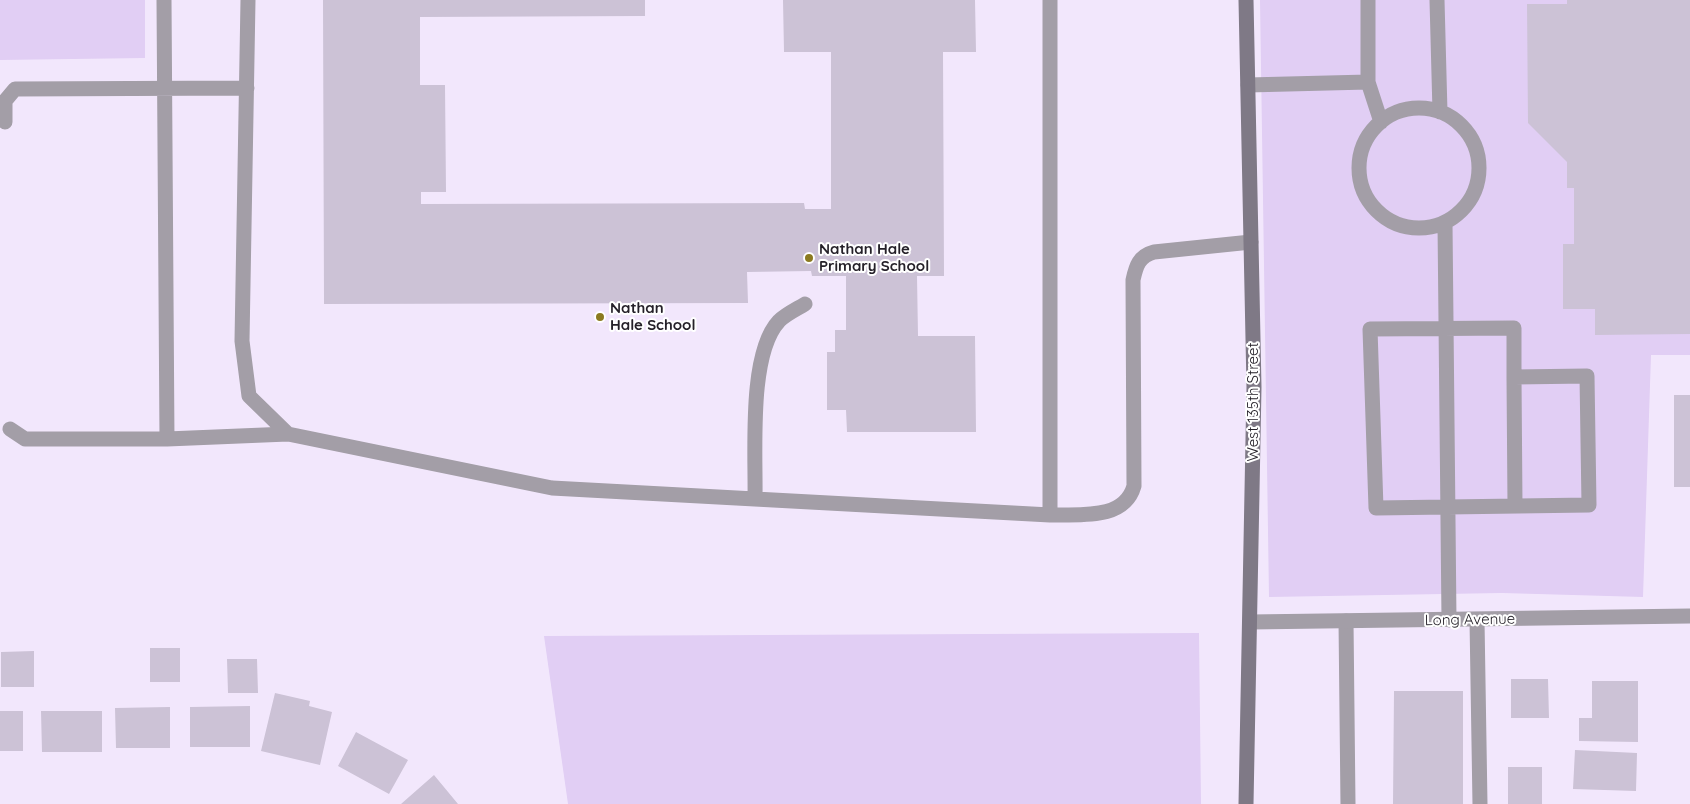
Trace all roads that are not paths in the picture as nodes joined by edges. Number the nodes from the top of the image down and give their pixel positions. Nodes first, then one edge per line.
1 (164, 0) edge
2 (248, 0) edge
3 (1050, 0) edge
4 (1246, 0) edge
5 (1368, 0) edge
6 (1437, 0) edge
7 (1368, 82) junction
8 (1248, 85) junction
9 (164, 88) junction
10 (247, 88) junction
11 (1440, 112) junction
12 (5, 122) dead end
13 (1381, 122) junction
14 (1444, 222) junction
15 (1251, 242) junction
16 (805, 304) dead end
17 (1446, 328) junction
18 (1514, 377) junction
19 (10, 429) dead end
20 (288, 434) junction
21 (167, 439) junction
22 (755, 499) junction
23 (1515, 506) junction
24 (1448, 507) junction
25 (1050, 515) junction
26 (1690, 616) edge
27 (1449, 620) junction
28 (1477, 620) junction
29 (1346, 621) junction
30 (1250, 622) junction
31 (1246, 804) edge
32 (1348, 804) edge
33 (1480, 804) edge

1 - 9 street
2 - 10 street
3 - 25 street
4 - 8 street, West 135th Street
5 - 7 street
6 - 11 street
7 - 8 street
7 - 13 street
8 - 15 street, West 135th Street
9 - 10 street
9 - 12 street
9 - 21 street
10 - 20 street
11 - 13 street
11 - 14 street
13 - 14 street
14 - 17 street
15 - 25 street
15 - 30 street, West 135th Street
16 - 22 street
17 - 18 street
17 - 24 street
17 - 24 street
18 - 23 street
18 - 23 street
19 - 21 street
20 - 21 street
20 - 22 street
22 - 25 street
23 - 24 street
24 - 27 street
26 - 28 street, Long Avenue
27 - 28 street, Long Avenue
27 - 29 street, Long Avenue
28 - 33 street
29 - 30 street, Long Avenue
29 - 32 street
30 - 31 street, West 135th Street

